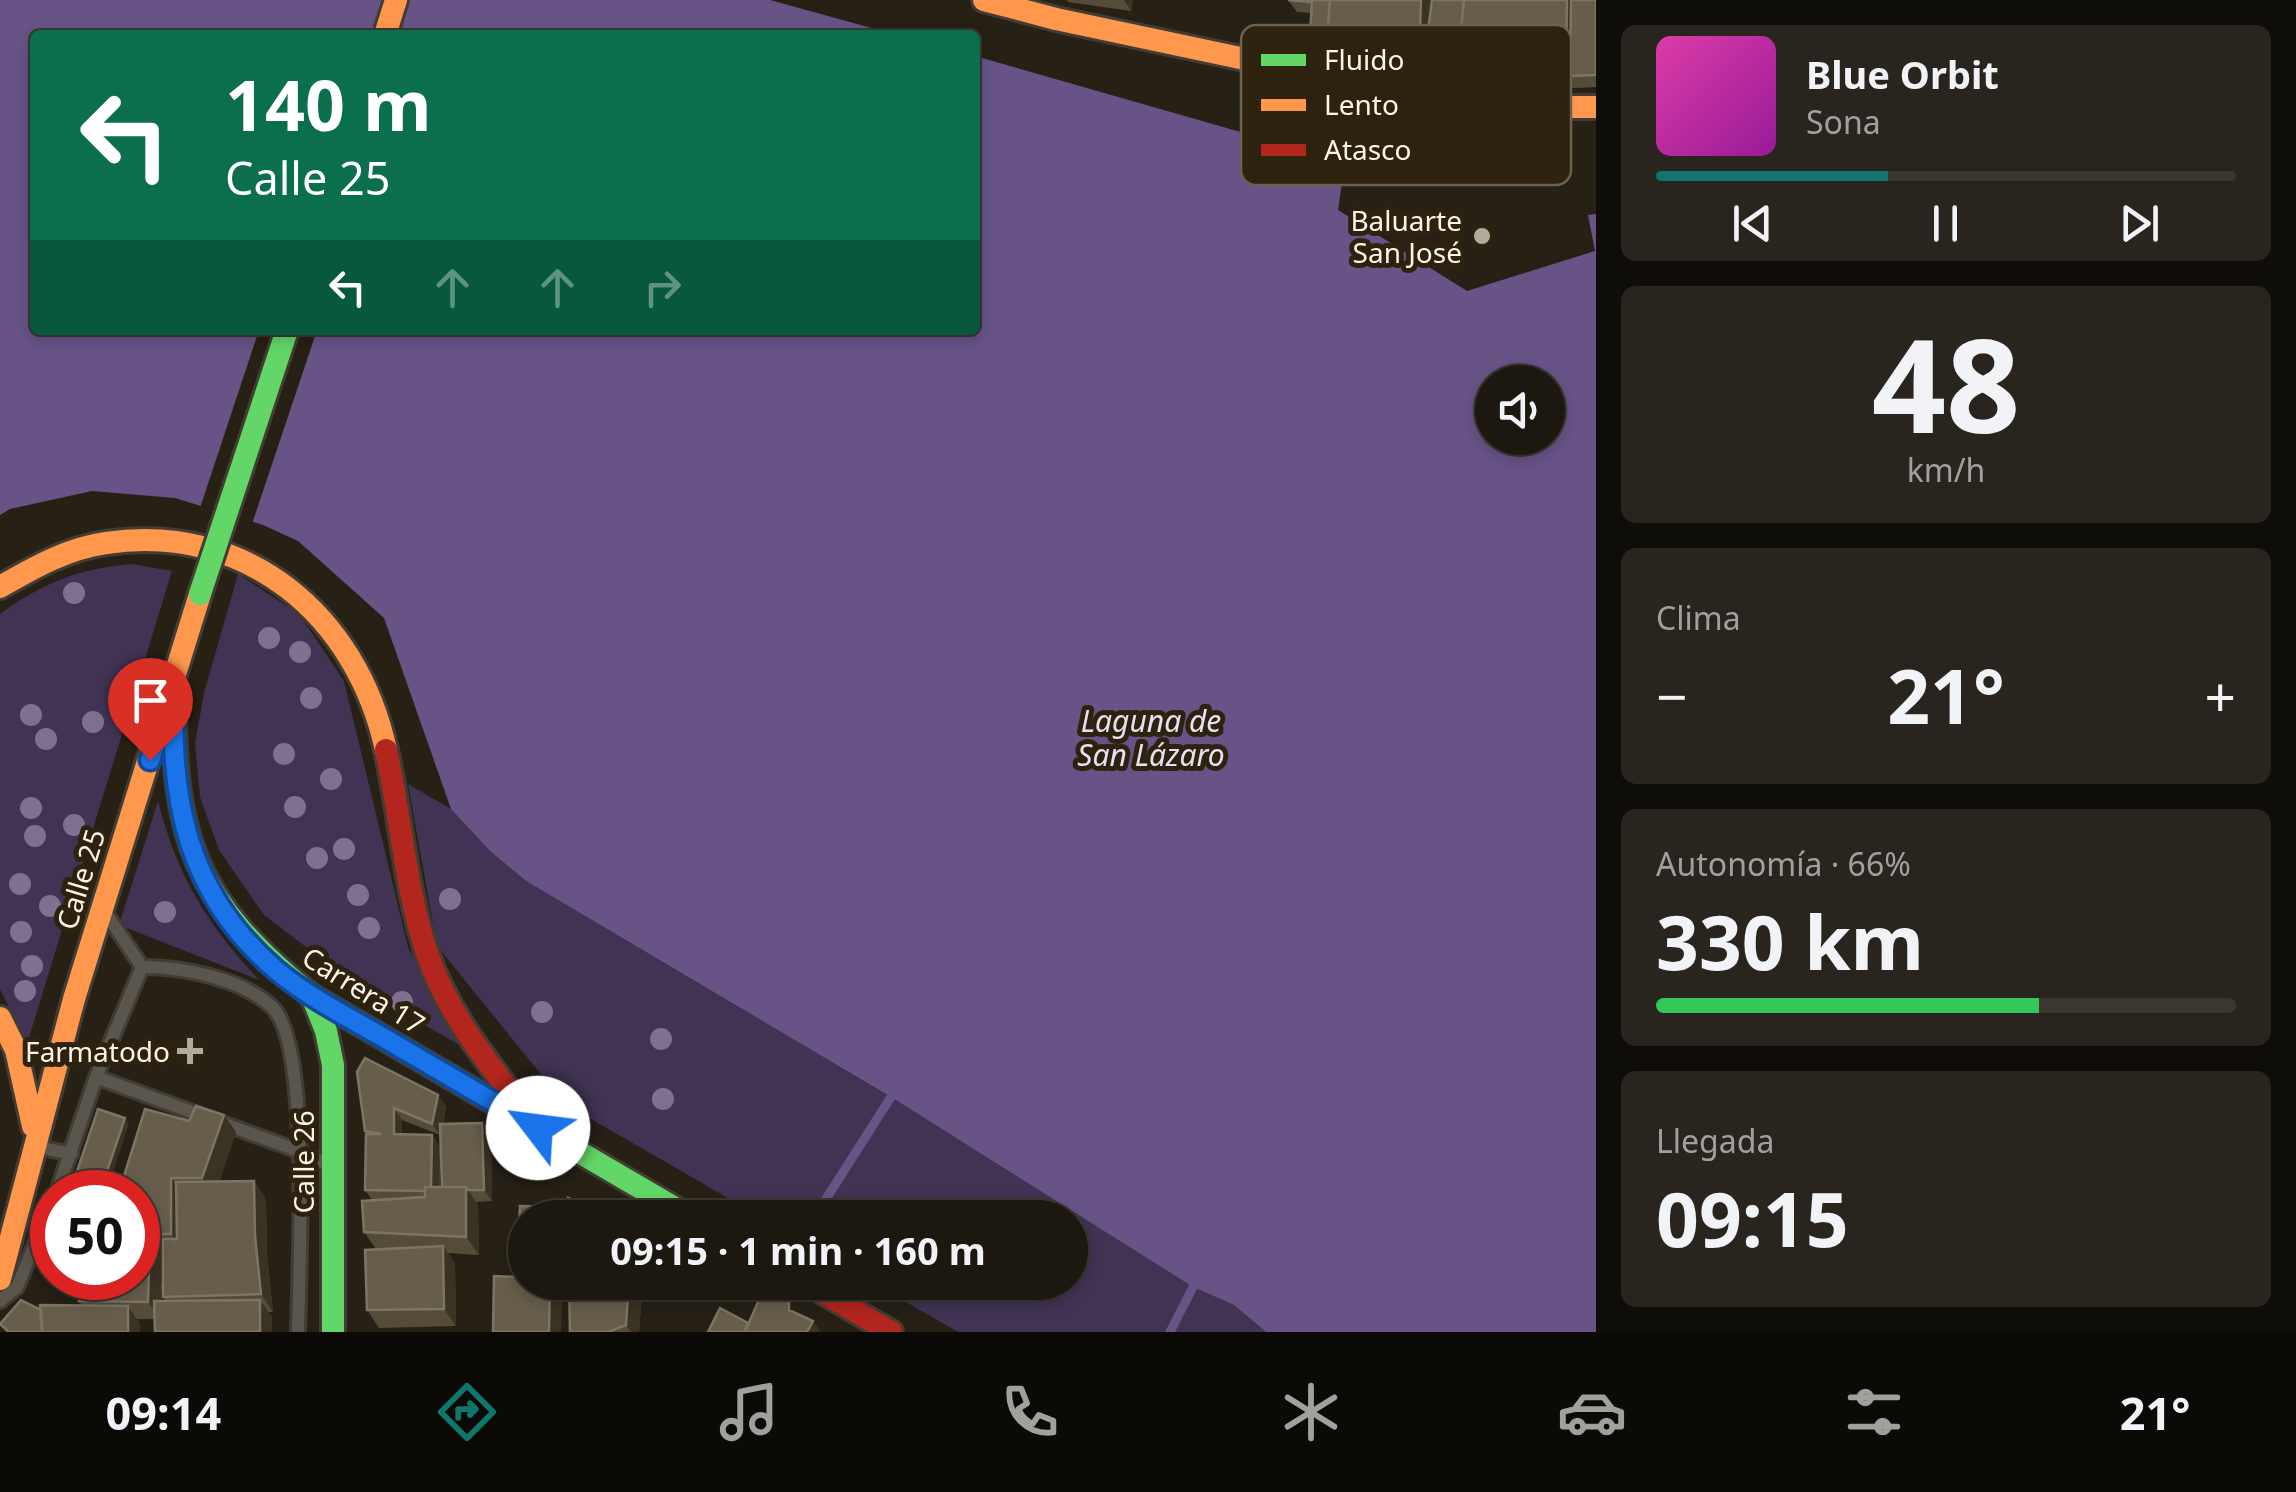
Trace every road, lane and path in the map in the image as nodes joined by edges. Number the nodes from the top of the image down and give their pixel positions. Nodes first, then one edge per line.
1 (396, 0) edge
2 (984, 0) edge
3 (386, 30) edge
4 (1241, 58) edge
5 (285, 335) edge
6 (0, 587) edge
7 (174, 687) junction
8 (102, 908) junction
9 (142, 968) junction
10 (312, 996) junction
11 (0, 1018) edge
12 (96, 1077) junction
13 (538, 1128) junction
14 (34, 1141) junction
15 (300, 1151) junction
16 (71, 1154) junction
17 (333, 1167) junction
18 (65, 1170) edge
19 (661, 1200) edge
20 (30, 1256) edge
21 (0, 1280) edge
22 (836, 1300) edge
23 (0, 1301) edge
24 (298, 1332) edge
25 (333, 1332) edge
26 (890, 1332) edge

1 - 3 main road
2 - 4 main road
5 - 7 main road, Calle 25, bridge
6 - 13 main road
7 - 8 main road, Calle 25
7 - 10 main road, Carrera 17
8 - 9 lane
8 - 14 main road, Calle 25
9 - 12 lane
9 - 15 lane
10 - 13 main road, Carrera 17
10 - 17 main road, Calle 26
11 - 14 main road
12 - 15 lane
12 - 16 lane
13 - 19 main road, Carrera 17
14 - 16 lane
14 - 21 main road, Calle 25
15 - 17 lane
15 - 24 lane
16 - 18 lane
17 - 25 main road, Calle 26
20 - 23 lane
22 - 26 main road

